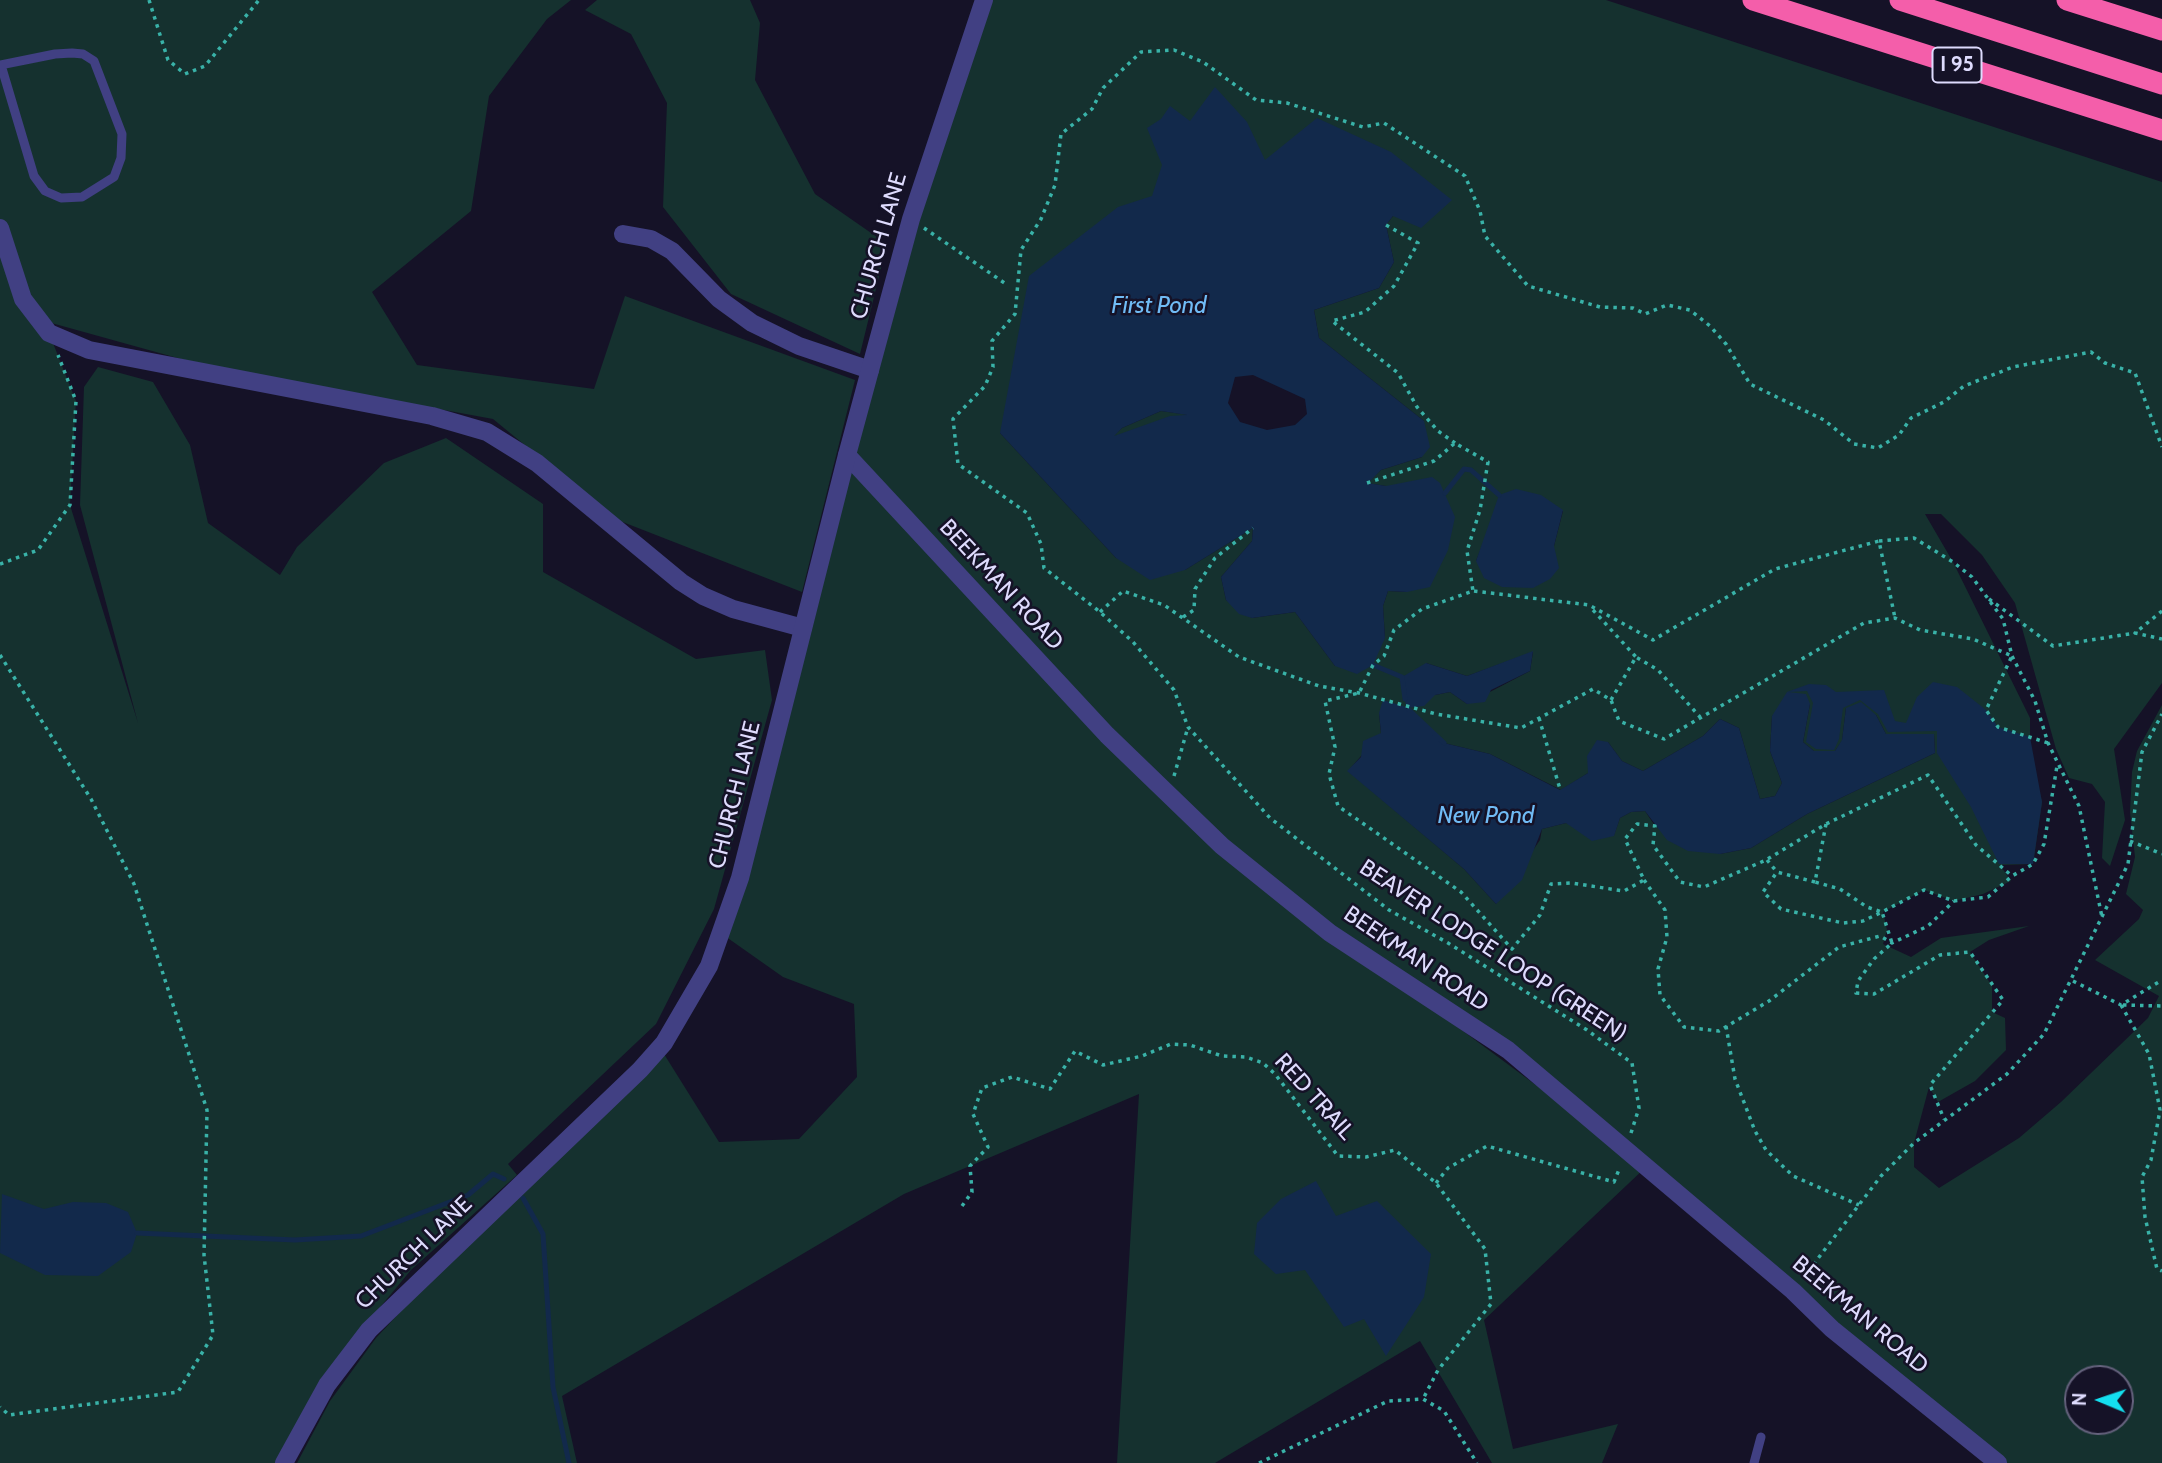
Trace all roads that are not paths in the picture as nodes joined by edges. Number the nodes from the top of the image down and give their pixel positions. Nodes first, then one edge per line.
1 (984, 0) edge
2 (1753, 0) edge
3 (1900, 0) edge
4 (2067, 0) edge
5 (2162, 30) edge
6 (0, 65) edge
7 (2162, 84) edge
8 (2162, 130) edge
9 (0, 228) edge
10 (622, 234) dead end
11 (870, 370) junction
12 (847, 455) junction
13 (803, 628) junction
14 (1761, 1437) dead end
15 (284, 1463) edge
16 (1754, 1463) edge
17 (1998, 1463) edge

1 - 11 street, CHURCH LANE
2 - 8 highway, I 95
3 - 7 highway, I 95
4 - 5 highway
6 - 6 lane
9 - 13 street
10 - 11 street
11 - 12 street, CHURCH LANE
12 - 13 street, CHURCH LANE
12 - 17 street, BEEKMAN ROAD
13 - 15 street, CHURCH LANE
14 - 16 lane

